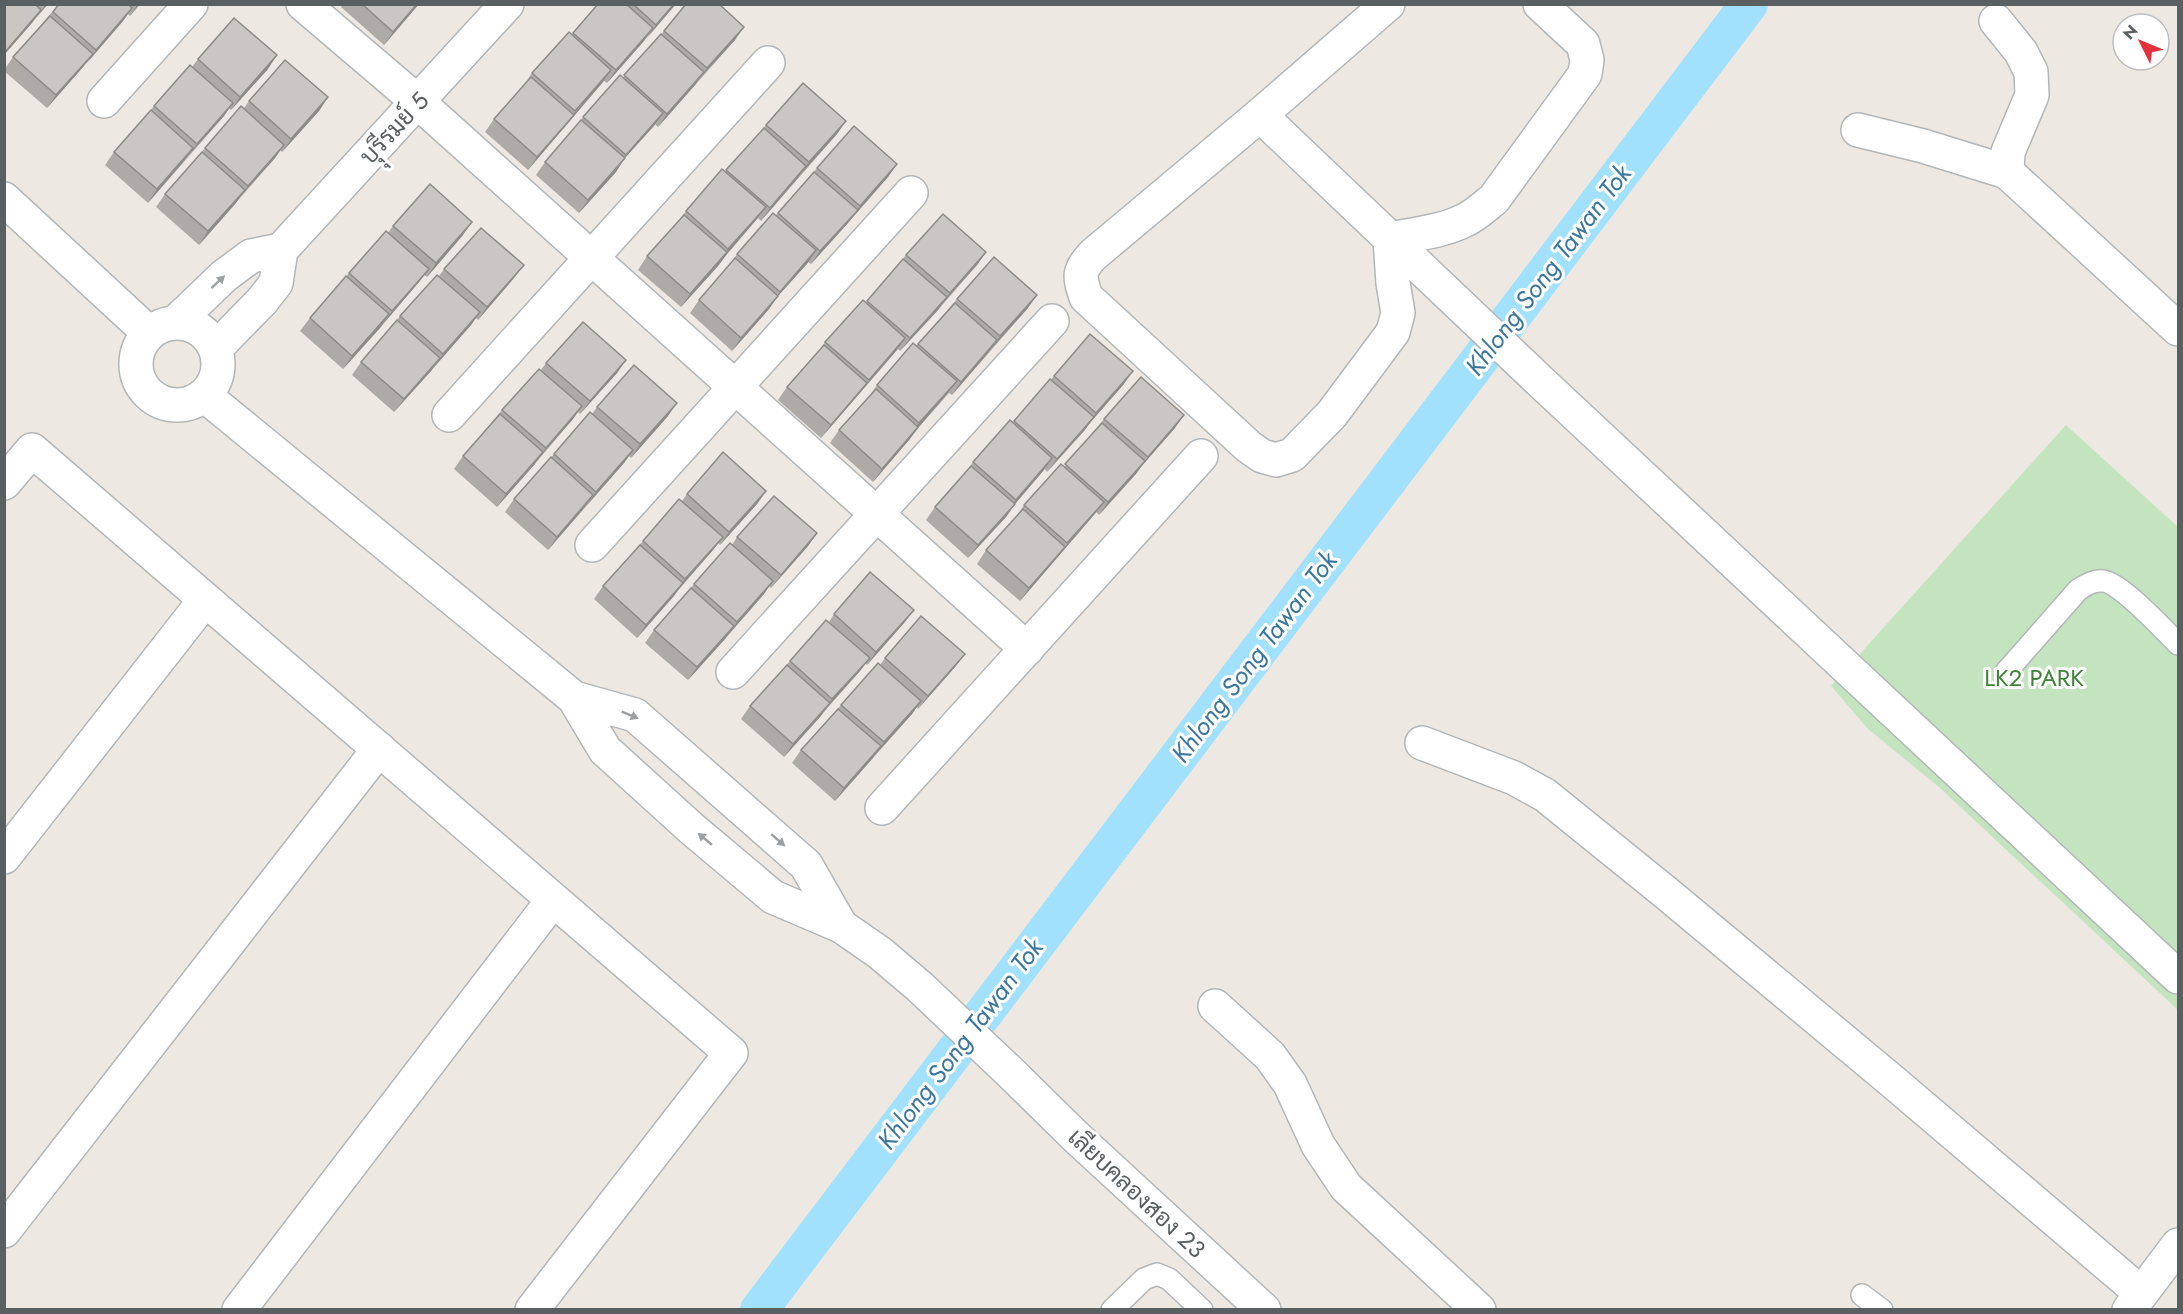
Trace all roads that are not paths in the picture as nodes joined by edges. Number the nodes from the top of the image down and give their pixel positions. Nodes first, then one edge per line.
1 (191, 4) edge
2 (303, 4) edge
3 (507, 4) edge
4 (1388, 4) edge
5 (1540, 4) edge
6 (1996, 21) dead end
7 (768, 63) dead end
8 (104, 101) dead end
9 (418, 102) junction
10 (1260, 115) junction
11 (1858, 130) dead end
12 (2007, 172) junction
13 (911, 193) dead end
14 (5, 202) edge
15 (1400, 248) junction
16 (281, 250) junction
17 (592, 258) junction
18 (1052, 321) dead end
19 (162, 328) junction
20 (2178, 329) edge
21 (216, 348) junction
22 (735, 387) junction
23 (204, 395) junction
24 (450, 415) dead end
25 (1201, 456) dead end
26 (4, 483) edge
27 (877, 514) junction
28 (592, 545) dead end
29 (205, 600) junction
30 (2178, 644) edge
31 (1027, 649) junction
32 (732, 672) dead end
33 (2006, 672) dead end
34 (574, 698) junction
35 (1422, 743) dead end
36 (379, 749) junction
37 (882, 808) dead end
38 (4, 857) edge
39 (554, 900) junction
40 (841, 926) junction
41 (2178, 977) edge
42 (1215, 1006) dead end
43 (4, 1232) edge
44 (2178, 1245) edge
45 (1862, 1295) dead end
46 (2135, 1301) edge
47 (239, 1310) edge
48 (532, 1310) edge
49 (1112, 1310) edge
50 (1202, 1310) edge
51 (1264, 1310) edge
52 (1479, 1310) edge
53 (1882, 1310) edge

1 - 8 street
2 - 9 street
3 - 9 street, บุุรีรมย์ 5
4 - 10 street
5 - 15 street
6 - 12 street
7 - 17 street
9 - 16 street, บุุรีรมย์ 5
9 - 17 street
10 - 15 street
10 - 15 street
11 - 12 street
12 - 20 street
13 - 22 street
14 - 19 street
15 - 41 street
19 -> 16 street
16 - 21 street
17 - 22 street
17 - 24 street
18 - 27 street
19 - 21 street
19 - 23 street
21 - 23 street
22 - 27 street
22 - 28 street
23 - 34 street
25 - 31 street
26 - 29 street
27 - 31 street
27 - 32 street
29 - 36 street
29 - 38 street
30 - 33 lane
31 - 37 street
40 -> 34 street
34 -> 40 street
35 - 46 street
36 - 39 street
36 - 43 street
39 - 47 street
39 - 48 street
40 - 51 street, เลียบคลองสอง 23
42 - 52 street
44 - 46 street
45 - 53 lane
49 - 50 lane

